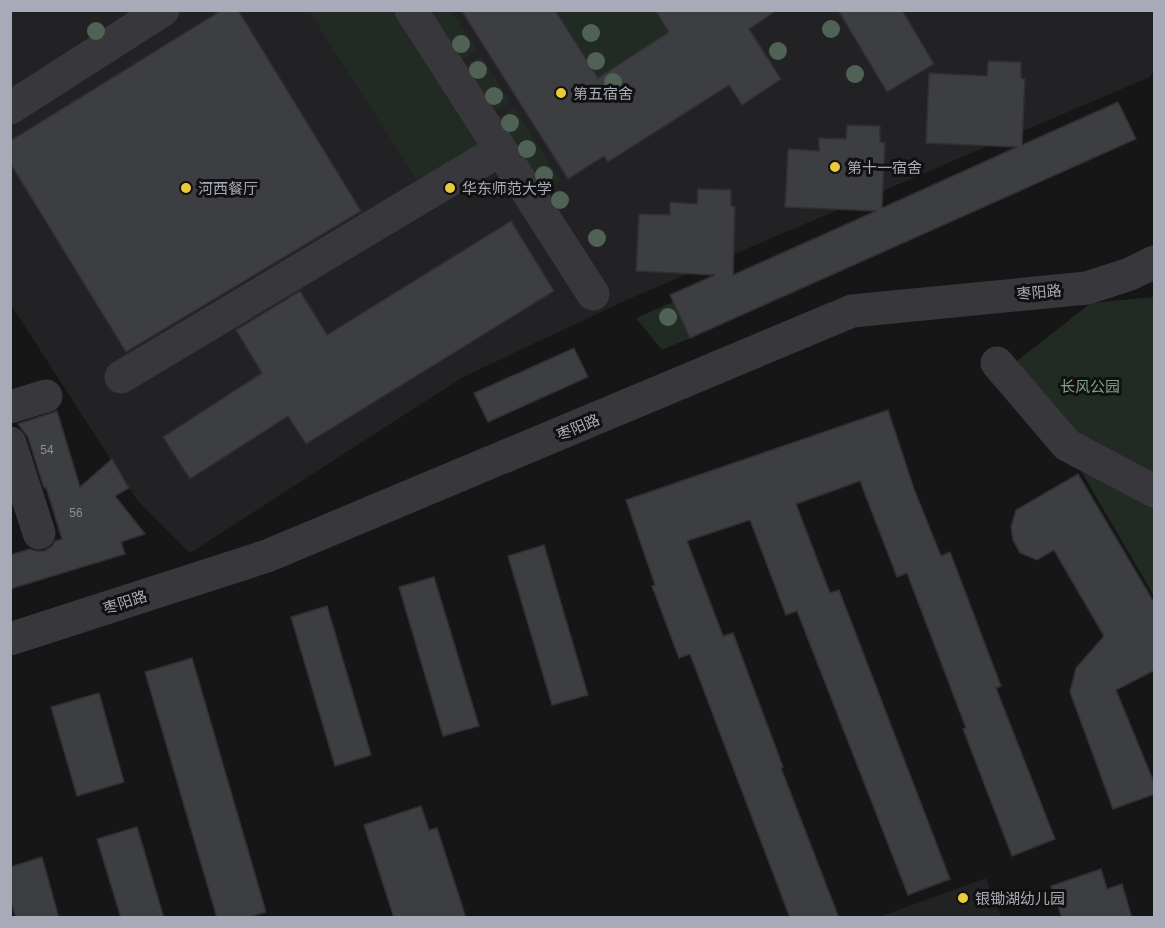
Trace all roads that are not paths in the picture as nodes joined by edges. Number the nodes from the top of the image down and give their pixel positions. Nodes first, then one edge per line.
1 (163, 10) edge
2 (411, 10) edge
3 (10, 108) edge
4 (500, 150) junction
5 (1155, 262) edge
6 (592, 294) dead end
7 (997, 363) dead end
8 (121, 377) dead end
9 (46, 396) dead end
10 (10, 407) edge
11 (10, 442) edge
12 (1155, 491) edge
13 (10, 506) edge
14 (10, 639) edge

1 - 3 street
2 - 4 street
4 - 6 street
4 - 8 street
5 - 14 street, 枣阳路
7 - 12 street
9 - 10 street
11 - 13 street

